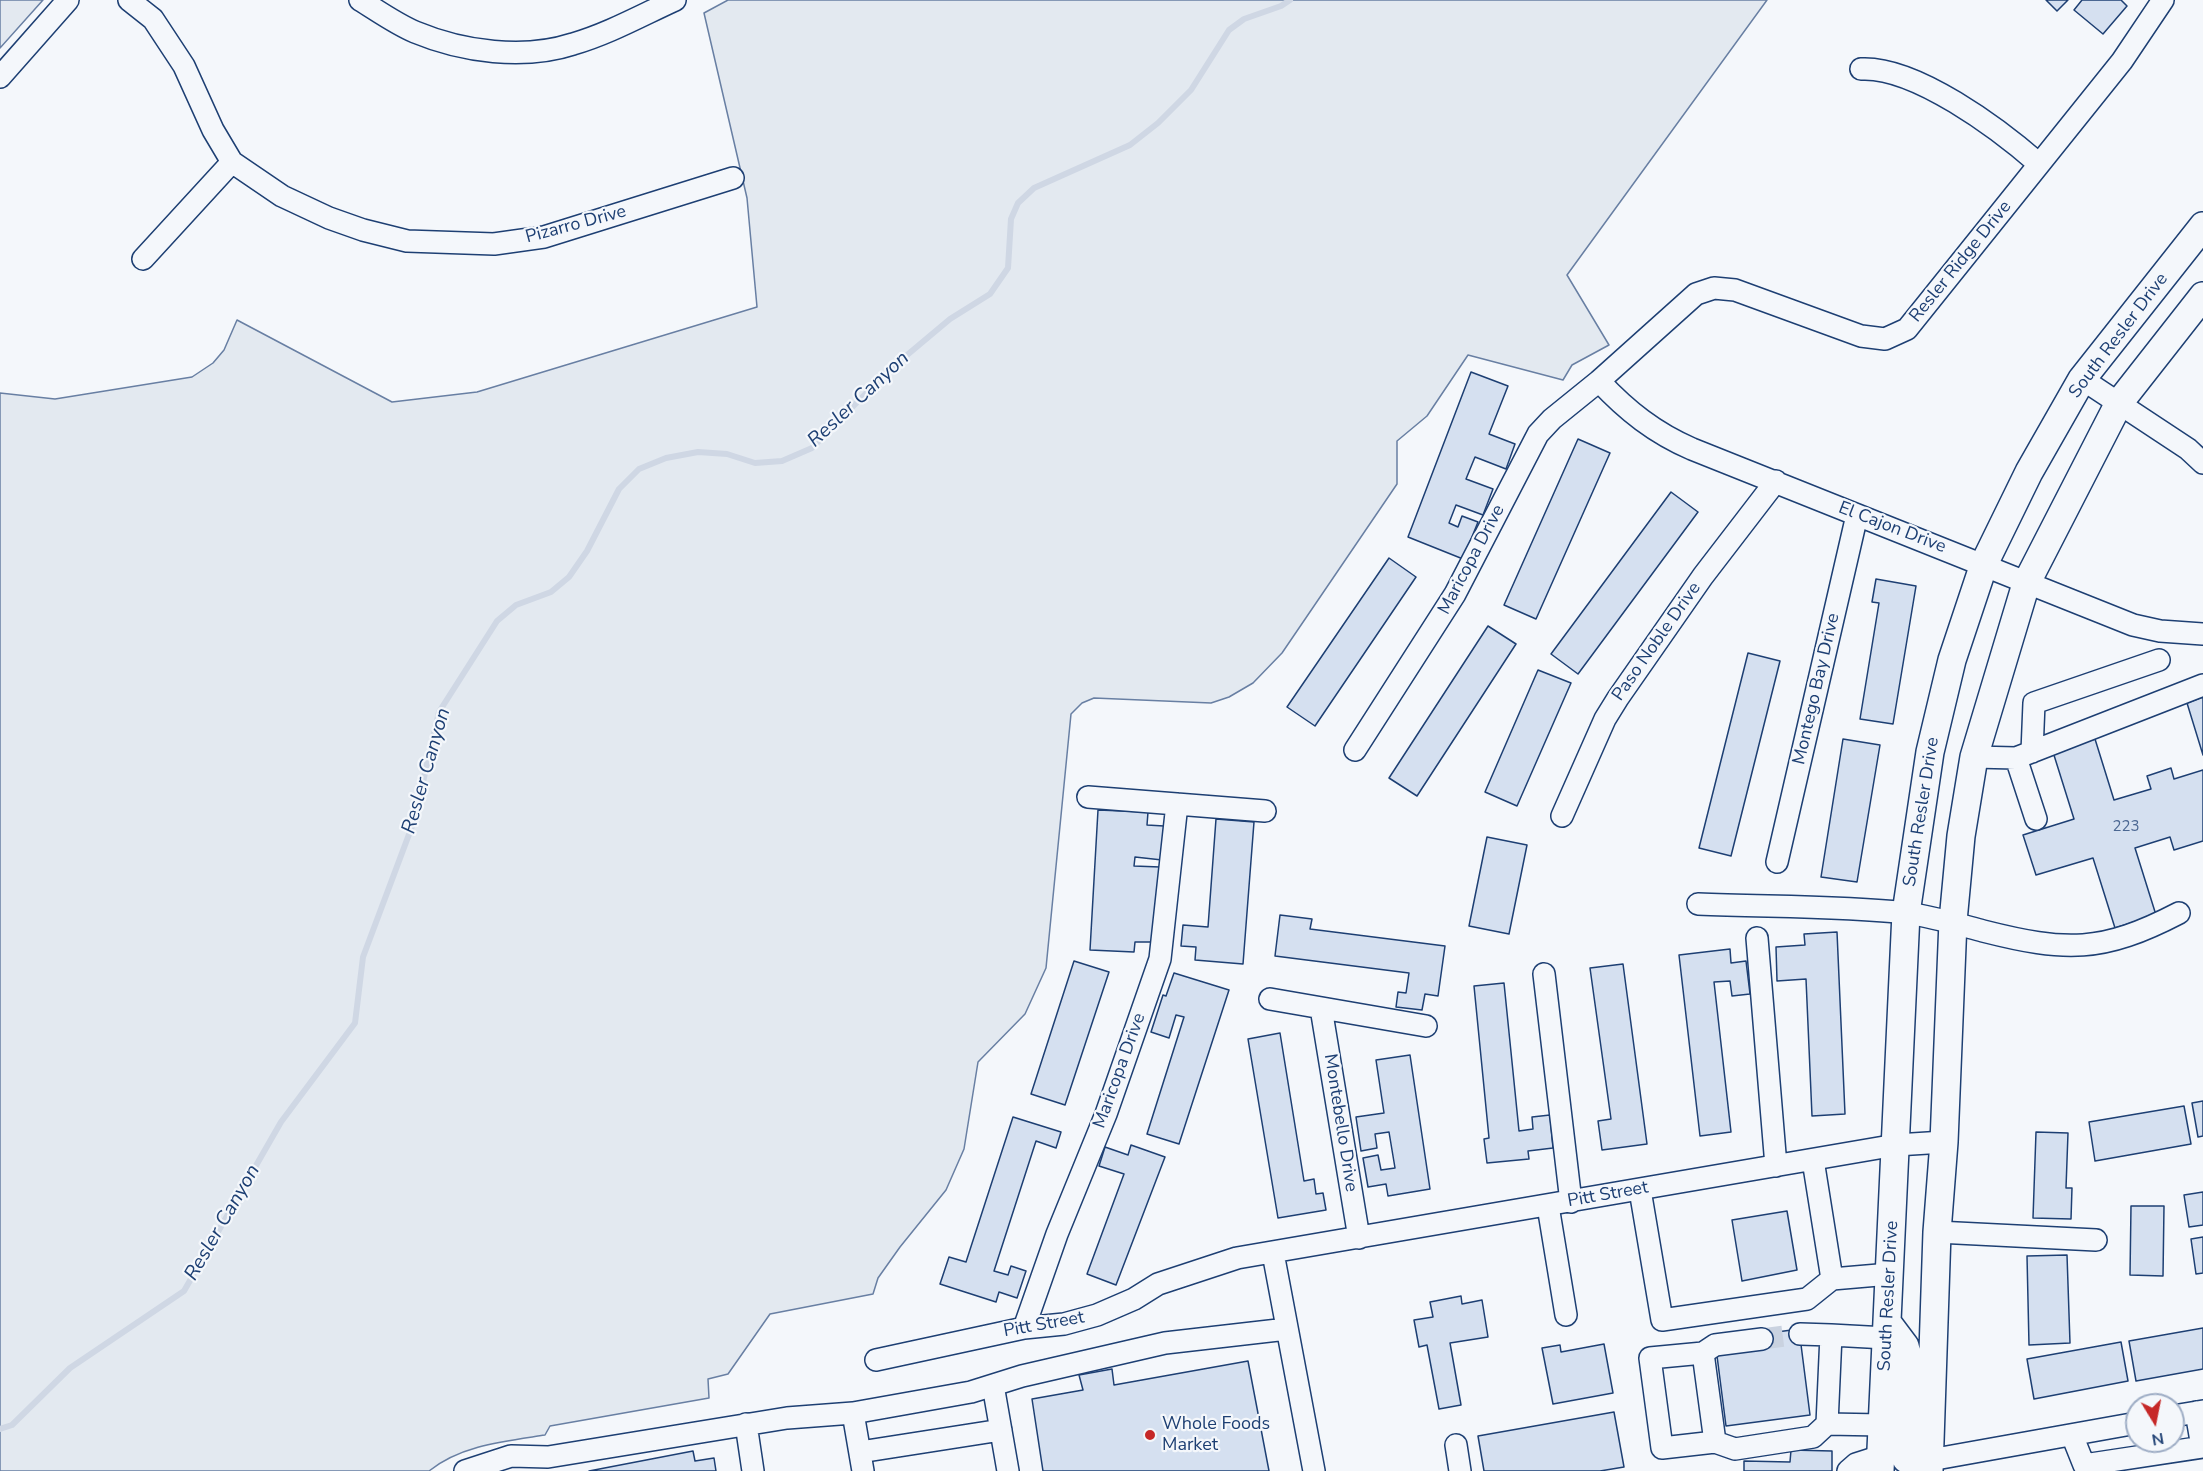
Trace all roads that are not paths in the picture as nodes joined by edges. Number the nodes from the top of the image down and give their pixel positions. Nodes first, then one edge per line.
1 (68, 0) edge
2 (129, 0) edge
3 (360, 0) edge
4 (675, 0) edge
5 (2163, 0) edge
6 (1861, 69) dead end
7 (0, 77) edge
8 (232, 162) junction
9 (2038, 164) junction
10 (733, 178) dead end
11 (2203, 226) edge
12 (144, 259) dead end
13 (2203, 296) edge
14 (2082, 379) junction
15 (1599, 381) junction
16 (2119, 403) junction
17 (2203, 463) edge
18 (1776, 481) junction
19 (1857, 515) junction
20 (1984, 564) junction
21 (2026, 584) junction
22 (2203, 634) edge
23 (2159, 660) dead end
24 (2203, 685) edge
25 (1355, 750) dead end
26 (2024, 755) junction
27 (1974, 757) junction
28 (1088, 797) dead end
29 (1177, 804) junction
30 (1265, 811) dead end
31 (1562, 816) dead end
32 (2036, 819) dead end
33 (1777, 862) dead end
34 (1698, 904) dead end
35 (1906, 913) junction
36 (2180, 913) dead end
37 (1953, 921) junction
38 (1757, 938) dead end
39 (1544, 974) dead end
40 (1270, 999) dead end
41 (1321, 1008) junction
42 (1426, 1026) dead end
43 (1944, 1142) junction
44 (1896, 1144) junction
45 (1813, 1160) junction
46 (1776, 1166) junction
47 (1640, 1190) junction
48 (1572, 1202) junction
49 (1548, 1206) junction
50 (1937, 1232) junction
51 (1359, 1238) junction
52 (2096, 1240) dead end
53 (1273, 1253) junction
54 (1890, 1274) junction
55 (1832, 1279) junction
56 (1566, 1315) dead end
57 (1024, 1328) junction
58 (1287, 1329) junction
59 (1887, 1330) junction
60 (1800, 1334) tunnel mouth
61 (1831, 1335) junction
62 (1762, 1339) tunnel mouth
63 (1703, 1353) junction
64 (876, 1360) dead end
65 (993, 1385) junction
66 (2199, 1412) edge
67 (853, 1413) junction
68 (746, 1424) junction
69 (1827, 1424) junction
70 (1882, 1425) junction
71 (2125, 1425) edge
72 (1001, 1430) junction
73 (2072, 1434) junction
74 (1715, 1442) junction
75 (1456, 1445) dead end
76 (2203, 1447) edge
77 (861, 1462) edge
78 (1880, 1464) edge
79 (1929, 1466) edge
80 (2084, 1468) edge
81 (465, 1471) edge
82 (753, 1471) edge
83 (1008, 1471) edge
84 (1314, 1471) edge
85 (1460, 1471) edge
86 (1848, 1471) edge

1 - 7 street
2 - 8 street, Pizarro Drive
3 - 4 street
5 - 9 street, Resler Ridge Drive
6 - 9 street
8 - 10 street, Pizarro Drive
8 - 12 street
9 - 15 street, Resler Ridge Drive
11 - 14 main road, South Resler Drive
13 - 16 main road
14 - 16 street
14 - 20 main road, South Resler Drive
15 - 18 street, El Cajon Drive
15 - 25 street, Maricopa Drive
16 - 17 street
16 - 21 main road
18 - 19 street, El Cajon Drive
18 - 31 street, Paso Noble Drive
19 - 20 street, El Cajon Drive
19 - 33 street, Montego Bay Drive
20 - 21 street, El Cajon Drive
20 - 35 main road, South Resler Drive
21 - 22 street, El Cajon Drive
21 - 27 main road
23 - 26 street
24 - 26 street
26 - 27 street
26 - 32 street
27 - 37 main road
28 - 29 street
29 - 30 street
29 - 57 street, Maricopa Drive
34 - 35 street
35 - 37 street
35 - 44 main road, South Resler Drive
36 - 37 street
37 - 43 main road
38 - 46 street
39 - 48 street
40 - 41 street
41 - 42 street
41 - 51 street, Montebello Drive
43 - 44 street, Pitt Street
43 - 50 main road
44 - 45 street, Pitt Street
44 - 54 main road, South Resler Drive
45 - 46 street, Pitt Street
45 - 55 street
46 - 47 street, Pitt Street
47 - 48 street, Pitt Street
47 - 55 street
48 - 49 street, Pitt Street
49 - 51 street, Pitt Street
49 - 56 street
50 - 52 street
50 - 79 main road
51 - 53 street, Pitt Street
53 - 57 street, Pitt Street
53 - 58 street
54 - 55 street
54 - 59 main road, South Resler Drive
57 - 64 street, Pitt Street
58 - 65 street
58 - 84 street
59 - 61 street
59 - 70 main road, South Resler Drive
59 - 79 main road
60 - 61 street
61 - 69 street
62 - 63 street
63 - 74 street
63 - 74 street
65 - 67 street
65 - 72 street
66 - 76 street
67 - 68 street
67 - 77 street
68 - 81 street
68 - 82 street
69 - 70 street
69 - 74 street
70 - 78 main road, South Resler Drive
71 - 73 street
72 - 77 street
72 - 83 street
73 - 79 street
73 - 80 street
75 - 85 street
76 - 80 street
78 - 86 street

